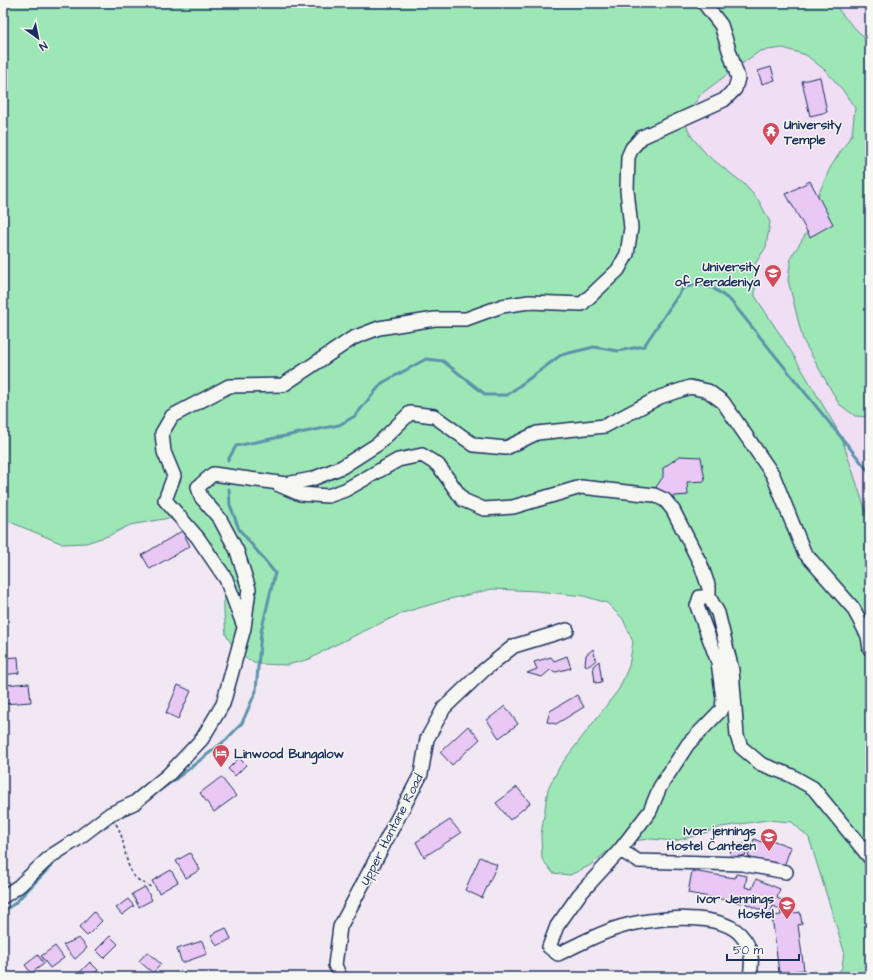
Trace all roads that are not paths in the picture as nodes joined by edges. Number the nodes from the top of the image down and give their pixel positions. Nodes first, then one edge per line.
1 (704, 3) edge
2 (272, 482) junction
3 (709, 597) junction
4 (244, 628) junction
5 (567, 630) dead end
6 (870, 649) edge
7 (620, 850) junction
8 (870, 858) edge
9 (786, 872) dead end
10 (3, 897) edge
11 (340, 977) edge
12 (750, 977) edge

1 - 4 street
2 - 3 street
2 - 4 street
2 - 6 street
3 - 7 street
3 - 8 street
4 - 10 street
5 - 11 street, Upper Hantane Road
7 - 9 street
7 - 12 street

